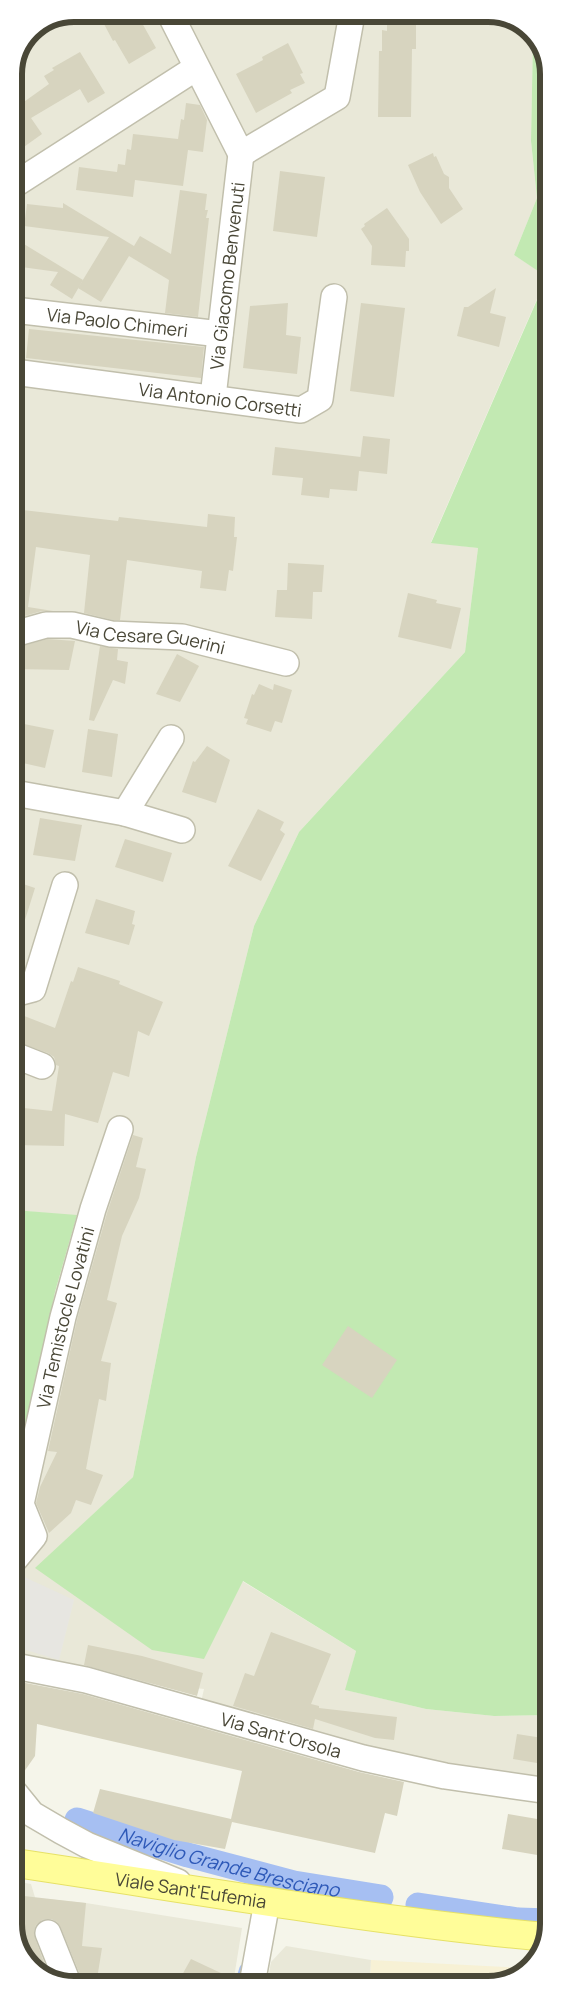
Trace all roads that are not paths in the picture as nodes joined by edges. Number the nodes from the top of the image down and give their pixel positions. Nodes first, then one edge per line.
1 (174, 22) edge
2 (350, 23) edge
3 (196, 68) junction
4 (241, 154) junction
5 (22, 181) edge
6 (334, 297) dead end
7 (22, 311) edge
8 (220, 334) junction
9 (22, 373) edge
10 (214, 397) junction
11 (22, 632) edge
12 (286, 664) dead end
13 (171, 738) dead end
14 (22, 794) edge
15 (124, 813) junction
16 (182, 830) dead end
17 (66, 885) dead end
18 (22, 992) edge
19 (22, 1058) edge
20 (42, 1066) dead end
21 (120, 1129) dead end
22 (22, 1500) edge
23 (22, 1506) edge
24 (22, 1551) edge
25 (22, 1667) edge
26 (540, 1790) edge
27 (22, 1802) edge
28 (22, 1864) edge
29 (194, 1889) junction
30 (267, 1902) junction
31 (48, 1933) dead end
32 (539, 1936) edge
33 (65, 1975) edge
34 (254, 1975) edge

1 - 3 street
2 - 4 street
3 - 4 street
3 - 5 street
4 - 8 street, Via Giacomo Benvenuti
6 - 10 street, Via Antonio Corsetti
7 - 8 street, Via Paolo Chimeri
8 - 10 street, Via Giacomo Benvenuti
9 - 10 street, Via Antonio Corsetti
11 - 12 street, Via Cesare Guerini
13 - 15 street
14 - 15 street
15 - 16 street
17 - 18 street
19 - 20 street
21 - 22 street, Via Temistocle Lovatini
23 - 24 street, Via Temistocle Lovatini
25 - 26 street, Via Sant'Orsola
27 - 29 street
28 - 29 main road, Viale Sant'Eufemia
29 - 30 main road, Viale Sant'Eufemia
30 - 32 main road, Viale Sant'Eufemia
30 - 34 street
31 - 33 street

